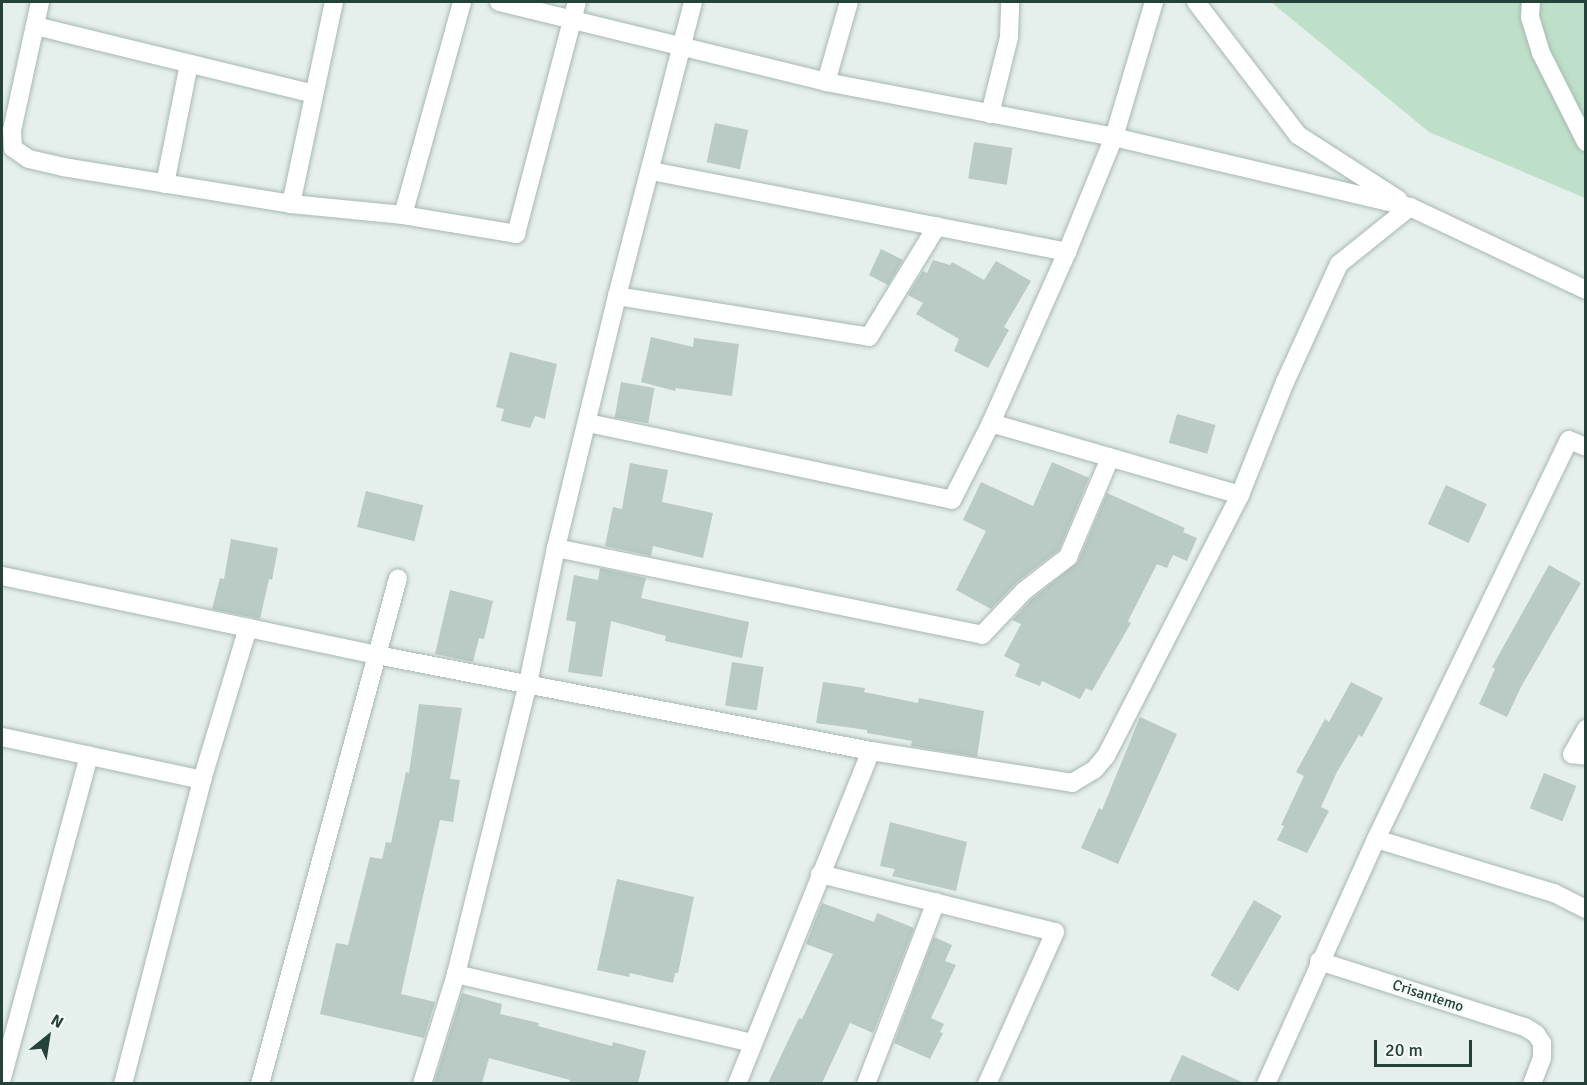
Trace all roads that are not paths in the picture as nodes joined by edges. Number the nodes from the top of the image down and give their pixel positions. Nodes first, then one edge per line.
1 (40, 2) edge
2 (333, 2) edge
3 (462, 2) edge
4 (499, 2) edge
5 (693, 2) edge
6 (849, 2) edge
7 (1010, 2) edge
8 (1154, 2) edge
9 (1196, 2) edge
10 (1531, 2) edge
11 (575, 10) edge
12 (35, 26) junction
13 (682, 48) junction
14 (189, 64) junction
15 (826, 82) junction
16 (314, 94) junction
17 (990, 114) junction
18 (1114, 137) junction
19 (1586, 142) edge
20 (651, 171) junction
21 (165, 184) junction
22 (291, 204) junction
23 (1410, 207) junction
24 (404, 215) junction
25 (937, 226) junction
26 (1067, 252) junction
27 (1586, 290) edge
28 (617, 296) junction
29 (588, 423) junction
30 (991, 423) junction
31 (1586, 447) edge
32 (1110, 458) junction
33 (1239, 495) junction
34 (556, 548) junction
35 (2, 576) edge
36 (398, 578) dead end
37 (248, 628) junction
38 (377, 655) junction
39 (528, 683) junction
40 (1586, 729) edge
41 (2, 737) edge
42 (872, 751) junction
43 (89, 756) junction
44 (1586, 756) edge
45 (202, 780) junction
46 (1376, 839) junction
47 (820, 874) junction
48 (936, 902) junction
49 (1586, 909) edge
50 (1319, 961) junction
51 (456, 974) junction
52 (752, 1043) junction
53 (2, 1078) edge
54 (123, 1083) edge
55 (260, 1083) edge
56 (422, 1083) edge
57 (737, 1083) edge
58 (866, 1083) edge
59 (987, 1083) edge
60 (1266, 1083) edge
61 (1532, 1083) edge

1 - 12 street
2 - 16 street
3 - 24 street
4 - 11 street
5 - 13 street
6 - 15 street
7 - 17 street
8 - 18 street
9 - 23 street
10 - 19 street
11 - 13 street
11 - 24 street
12 - 14 street
12 - 21 street
13 - 15 street
13 - 20 street
14 - 16 street
14 - 21 street
15 - 17 street
16 - 22 street
17 - 18 street
18 - 23 street
18 - 26 street
20 - 25 street
20 - 28 street
21 - 22 street
22 - 24 street
23 - 27 street
23 - 33 street
25 - 26 street
25 - 28 street
26 - 30 street
28 - 29 street
29 - 30 street
29 - 34 street
30 - 32 street
31 - 46 street
32 - 33 street
32 - 34 street
33 - 42 street
34 - 39 street
35 - 37 street
36 - 38 street
37 - 38 street
37 - 45 street
38 - 39 street
38 - 55 street
39 - 42 street
39 - 51 street
40 - 44 street
41 - 43 street
42 - 47 street
43 - 45 street
43 - 53 street
45 - 54 street
46 - 49 street
46 - 50 street
47 - 48 street
47 - 52 street
48 - 58 street
48 - 59 street
50 - 60 street
50 - 61 street, Crisantemo
51 - 52 street
51 - 56 street
52 - 57 street

